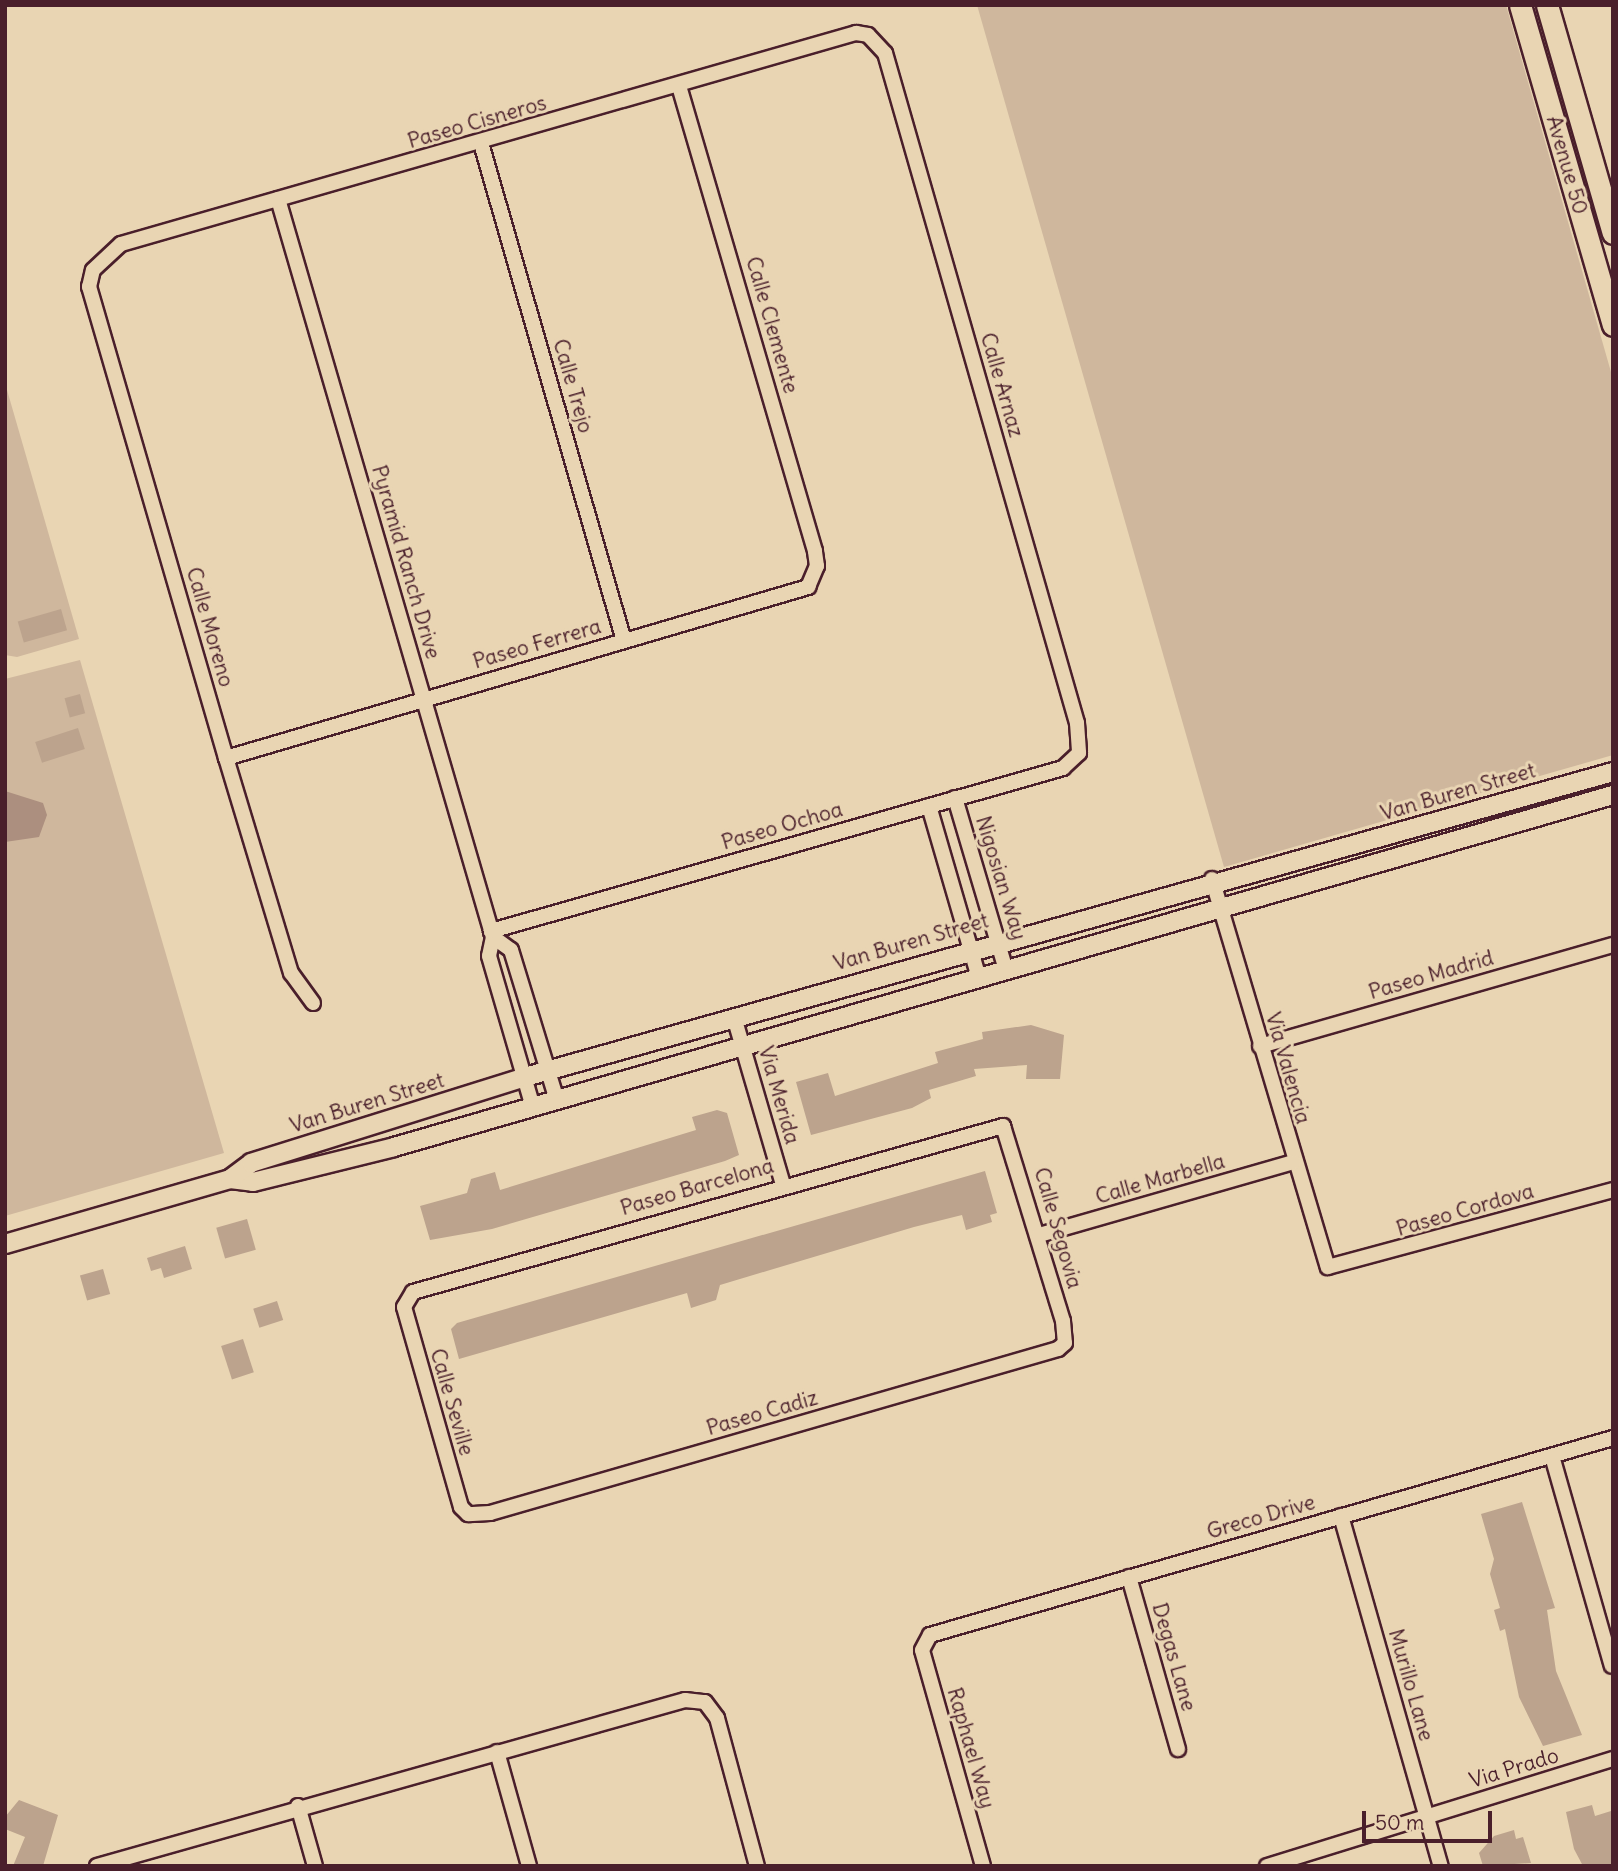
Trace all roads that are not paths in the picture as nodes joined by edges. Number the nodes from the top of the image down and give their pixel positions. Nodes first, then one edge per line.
1 (1520, 5) edge
2 (1548, 5) edge
3 (868, 35) joint
4 (679, 85) junction
5 (481, 143) junction
6 (278, 199) junction
7 (1583, 222) junction
8 (1612, 224) edge
9 (1590, 243) junction
10 (101, 259) joint
11 (1613, 324) edge
12 (814, 577) joint
13 (624, 641) junction
14 (424, 699) junction
15 (1079, 753) joint
16 (226, 758) junction
17 (1613, 772) edge
18 (1613, 795) edge
19 (955, 798) junction
20 (929, 806) junction
21 (1212, 879) junction
22 (1221, 910) junction
23 (492, 934) junction
24 (998, 941) junction
25 (1613, 945) edge
26 (970, 948) junction
27 (1006, 970) junction
28 (979, 978) junction
29 (313, 1003) dead end
30 (734, 1017) junction
31 (743, 1046) junction
32 (1260, 1046) junction
33 (548, 1070) junction
34 (525, 1077) junction
35 (557, 1100) junction
36 (533, 1107) junction
37 (1003, 1126) joint
38 (1294, 1162) junction
39 (230, 1179) junction
40 (783, 1185) junction
41 (1613, 1190) edge
42 (1039, 1235) junction
43 (5, 1244) edge
44 (1328, 1266) joint
45 (406, 1297) joint
46 (1065, 1343) joint
47 (1613, 1438) edge
48 (1552, 1456) junction
49 (468, 1514) joint
50 (1341, 1516) junction
51 (1129, 1577) junction
52 (923, 1641) joint
53 (1612, 1666) edge
54 (1178, 1749) dead end
55 (497, 1752) junction
56 (1613, 1759) edge
57 (298, 1806) junction
58 (1427, 1817) junction
59 (97, 1866) edge
60 (315, 1866) edge
61 (529, 1866) edge
62 (757, 1866) edge
63 (983, 1866) edge
64 (1267, 1866) edge
65 (1441, 1866) edge

1 - 7 main road, Avenue 50
2 - 8 main road, Avenue 50
3 - 4 street, Paseo Cisneros
3 - 15 street, Calle Arnaz
4 - 5 street, Paseo Cisneros
4 - 12 street, Calle Clemente
5 - 6 street, Paseo Cisneros
5 - 13 street, Calle Trejo
6 - 10 street, Paseo Cisneros
6 - 14 street, Pyramid Ranch Drive
7 - 8 street
7 - 9 main road, Avenue 50
8 - 9 street
9 - 11 main road, Avenue 50
10 - 16 street, Calle Moreno
12 - 13 street, Paseo Ferrera
13 - 14 street, Paseo Ferrera
14 - 16 street, Paseo Ferrera
14 - 23 street, Pyramid Ranch Drive
15 - 19 street, Paseo Ochoa
16 - 29 street, Calle Moreno
17 - 21 street, Van Buren Street
18 - 22 street, Van Buren Street
19 - 20 street, Paseo Ochoa
19 - 24 street, Nigosian Way
20 - 23 street, Paseo Ochoa
20 - 26 street
21 - 22 street, Via Valencia
21 - 24 street, Van Buren Street
22 - 27 street, Van Buren Street
22 - 32 street, Via Valencia
23 - 33 street, Pyramid Ranch Drive
23 - 34 street, Pyramid Ranch Drive
24 - 26 street, Van Buren Street
24 - 27 street, Nigosian Way
25 - 32 street, Paseo Madrid
26 - 28 street
26 - 30 street, Van Buren Street
27 - 28 street, Van Buren Street
28 - 31 street, Van Buren Street
30 - 31 street, Via Merida
30 - 33 street, Van Buren Street
31 - 35 street, Van Buren Street
31 - 40 street, Via Merida
32 - 38 street, Via Valencia
33 - 34 street, Van Buren Street
33 - 35 street, Pyramid Ranch Drive
34 - 36 street, Pyramid Ranch Drive
34 - 39 street, Van Buren Street
35 - 36 street, Van Buren Street
36 - 39 street, Van Buren Street
37 - 40 street, Paseo Barcelona
37 - 42 street, Calle Segovia
38 - 42 street, Calle Marbella
38 - 44 street, Via Valencia
39 - 43 street, Van Buren Street
40 - 45 street, Paseo Barcelona
41 - 44 street, Paseo Cordova
42 - 46 street, Calle Segovia
45 - 49 street, Calle Seville
46 - 49 street, Paseo Cadiz
47 - 48 street, Greco Drive
48 - 50 street, Greco Drive
48 - 53 street
50 - 51 street, Greco Drive
50 - 58 street, Murillo Lane
51 - 52 street, Greco Drive
51 - 54 street, Degas Lane
52 - 63 street, Raphael Way
55 - 57 street
55 - 61 street
55 - 62 street
56 - 58 street, Via Prado
57 - 59 street
57 - 60 street
58 - 64 street, Via Prado
58 - 65 street, Murillo Lane

